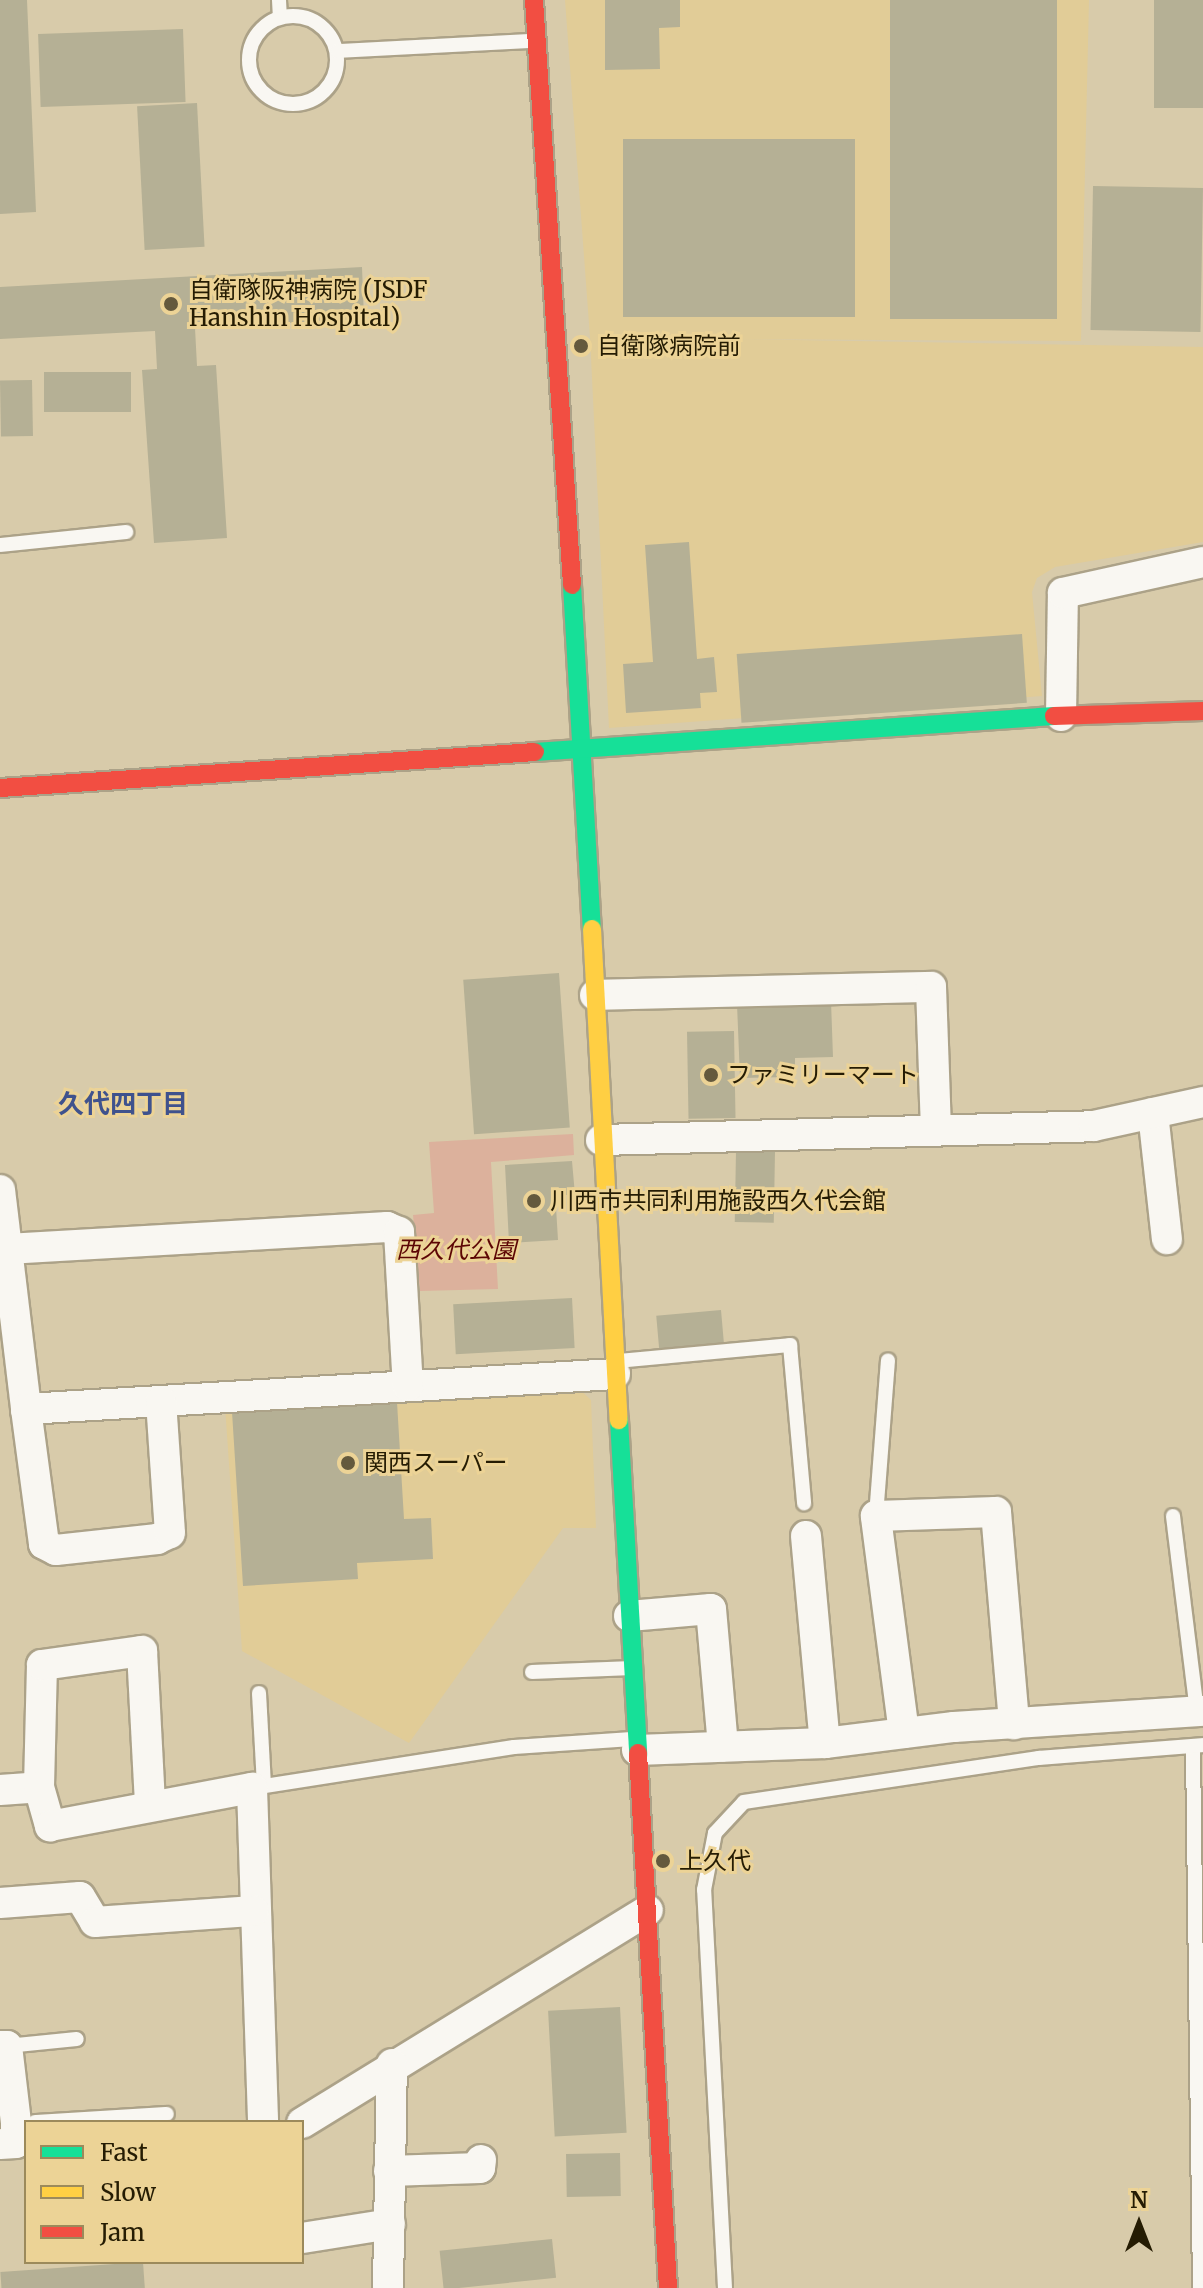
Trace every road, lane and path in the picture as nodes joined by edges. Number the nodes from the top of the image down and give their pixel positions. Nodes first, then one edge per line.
1 (279, 0) edge
2 (534, 0) edge
3 (280, 17) junction
4 (537, 41) junction
5 (338, 51) junction
6 (126, 532) dead end
7 (0, 545) edge
8 (1203, 562) edge
9 (1203, 711) edge
10 (1061, 716) junction
11 (582, 749) junction
12 (0, 788) edge
13 (595, 995) junction
14 (1203, 1102) edge
15 (1153, 1113) junction
16 (936, 1130) junction
17 (601, 1140) junction
18 (0, 1190) edge
19 (1167, 1239) dead end
20 (7, 1249) junction
21 (888, 1360) dead end
22 (614, 1368) junction
23 (408, 1386) junction
24 (161, 1401) junction
25 (26, 1409) junction
26 (804, 1503) dead end
27 (876, 1516) junction
28 (1173, 1516) dead end
29 (806, 1536) dead end
30 (629, 1616) junction
31 (632, 1668) junction
32 (532, 1672) dead end
33 (259, 1693) dead end
34 (1200, 1711) edge
35 (1014, 1724) junction
36 (904, 1733) junction
37 (825, 1743) junction
38 (637, 1744) junction
39 (723, 1746) junction
40 (1198, 1746) edge
41 (39, 1787) junction
42 (258, 1787) junction
43 (0, 1790) edge
44 (150, 1805) junction
45 (0, 1903) edge
46 (648, 1910) junction
47 (254, 1911) junction
48 (77, 2039) dead end
49 (3, 2046) edge
50 (392, 2064) junction
51 (167, 2114) dead end
52 (104, 2120) edge
53 (263, 2120) edge
54 (304, 2122) edge
55 (19, 2128) edge
56 (480, 2168) dead end
57 (389, 2171) junction
58 (390, 2224) junction
59 (304, 2238) edge
60 (388, 2288) edge
61 (668, 2288) edge
62 (725, 2288) edge
63 (1200, 2288) edge

1 - 3 lane
2 - 4 street
3 - 5 lane
3 - 5 lane
4 - 5 lane
4 - 11 street
6 - 7 lane
8 - 10 street
9 - 10 street
10 - 11 street
11 - 12 street
11 - 13 street
13 - 16 street
13 - 17 street
14 - 15 street
15 - 16 street
15 - 19 street
16 - 17 street
17 - 22 street
18 - 20 street
20 - 23 street
20 - 25 street
21 - 27 lane
22 - 23 street
22 - 26 lane
22 - 30 street
23 - 24 street
24 - 25 street
24 - 25 street
27 - 35 street
27 - 36 street
28 - 34 lane
29 - 37 street
30 - 31 street
30 - 39 street
31 - 32 lane
31 - 38 street
33 - 42 lane
34 - 35 street
35 - 36 street
36 - 37 street
37 - 39 street
38 - 39 street
38 - 42 lane
38 - 46 street
40 - 62 lane
40 - 63 lane
41 - 43 street
41 - 44 street
41 - 44 street
42 - 44 street
42 - 47 street
45 - 47 street
46 - 50 street
46 - 61 street
47 - 53 street
48 - 49 lane
49 - 55 street
50 - 54 street
50 - 57 street
51 - 52 lane
56 - 57 street
57 - 58 street
58 - 59 street
58 - 60 street

